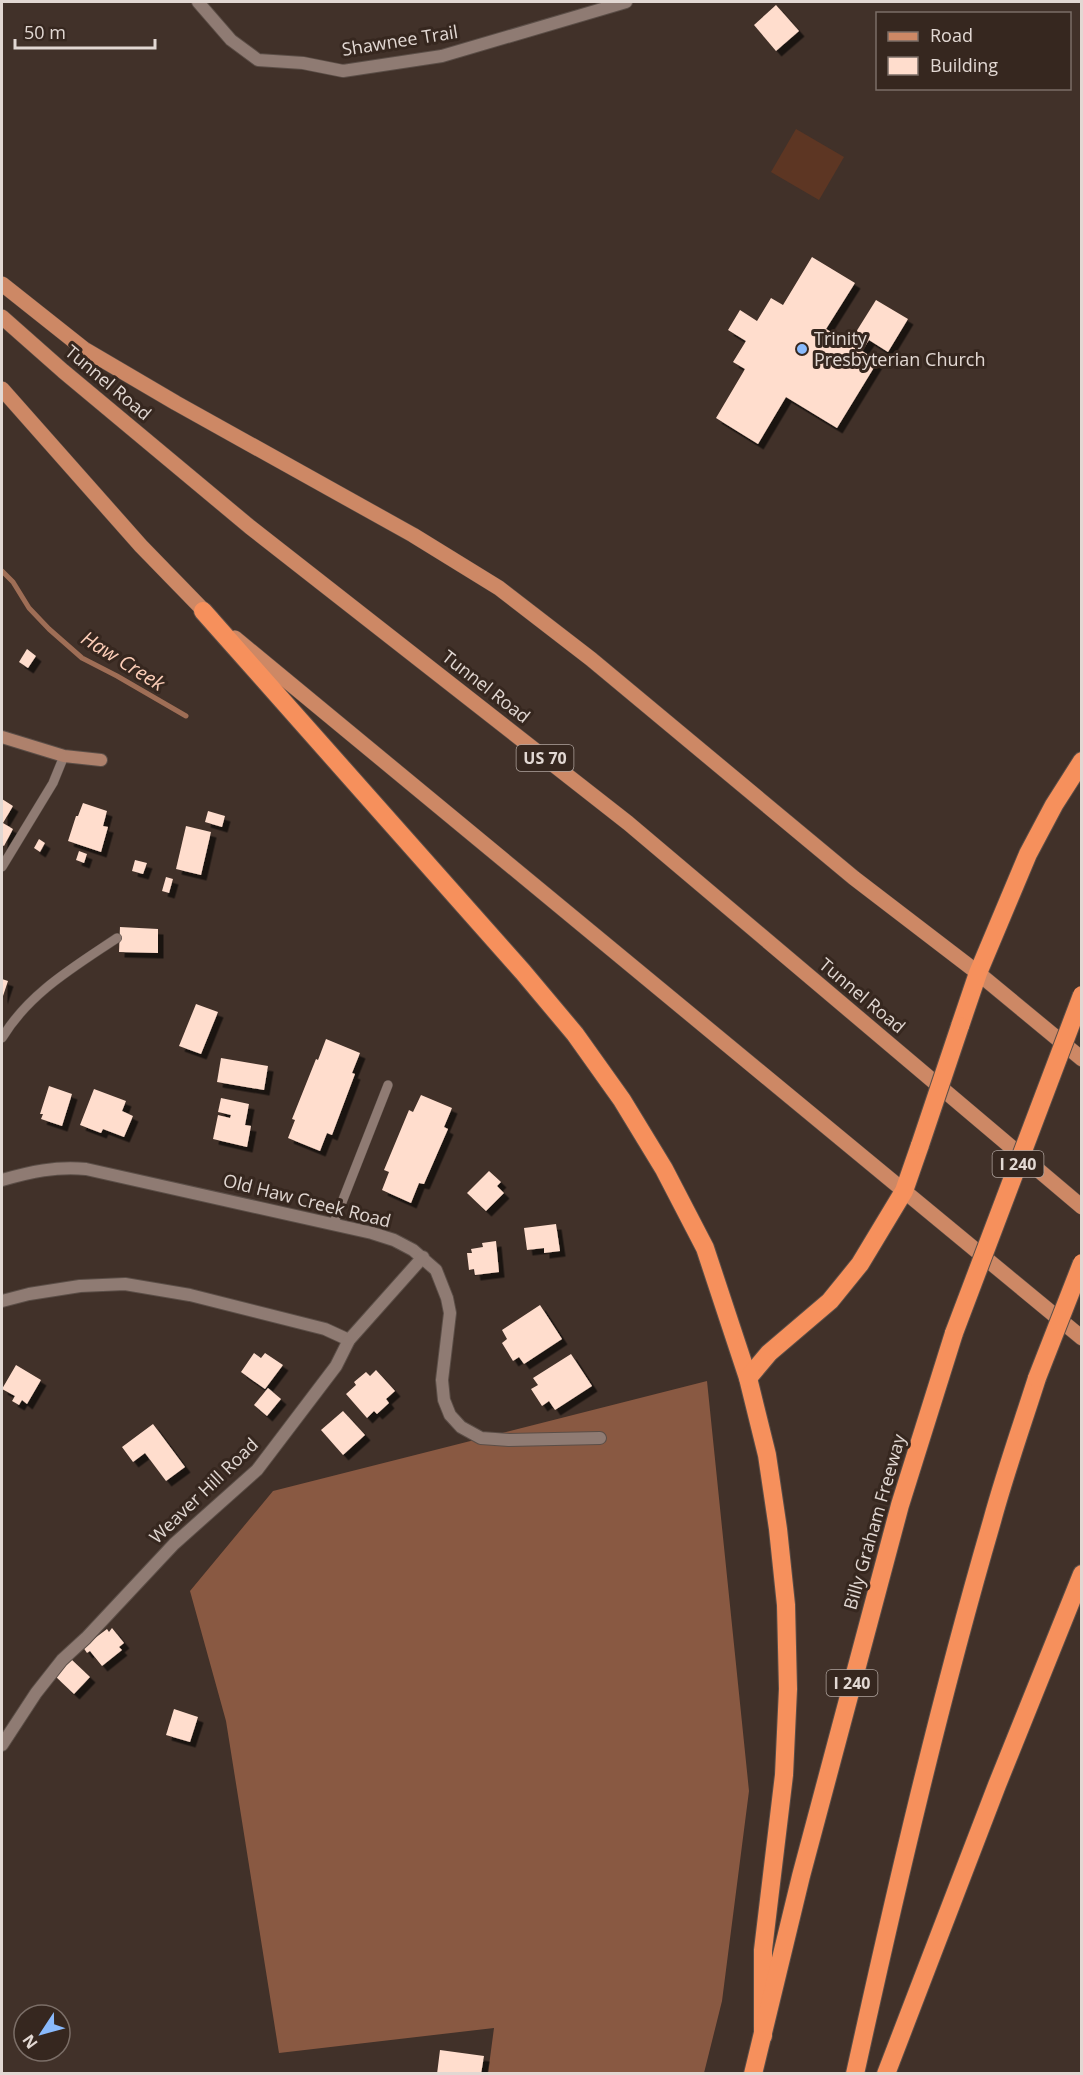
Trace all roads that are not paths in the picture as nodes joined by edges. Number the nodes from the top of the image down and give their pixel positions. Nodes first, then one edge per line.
1 (198, 2) edge
2 (626, 2) edge
3 (2, 284) edge
4 (2, 317) edge
5 (2, 388) edge
6 (203, 611) junction
7 (2, 737) edge
8 (64, 756) junction
9 (101, 760) dead end
10 (1082, 761) edge
11 (2, 867) edge
12 (117, 938) dead end
13 (978, 974) junction
14 (1082, 995) edge
15 (2, 1038) edge
16 (1082, 1059) edge
17 (388, 1085) dead end
18 (2, 1179) edge
19 (904, 1191) junction
20 (1082, 1207) edge
21 (333, 1225) junction
22 (423, 1257) junction
23 (1082, 1263) edge
24 (2, 1301) edge
25 (1082, 1338) edge
26 (349, 1340) junction
27 (748, 1378) junction
28 (600, 1438) dead end
29 (1082, 1574) edge
30 (2, 1745) edge
31 (763, 2036) junction
32 (753, 2073) edge
33 (855, 2073) edge
34 (886, 2073) edge

1 - 2 street, Shawnee Trail
3 - 13 main road
4 - 20 main road, Tunnel Road / US 70
5 - 6 main road
6 - 19 main road
6 - 27 highway
7 - 8 street
8 - 9 street
8 - 11 lane
10 - 13 highway
12 - 15 lane
13 - 16 main road
13 - 19 highway, bridge
14 - 31 highway, Billy Graham Freeway / I 240, bridge
17 - 21 lane
18 - 21 street, Old Haw Creek Road
19 - 25 main road
19 - 27 highway
21 - 22 street, Old Haw Creek Road
22 - 26 street, Weaver Hill Road
22 - 28 street, Old Haw Creek Road
23 - 33 highway, bridge
24 - 26 street
26 - 30 street, Weaver Hill Road
27 - 31 highway
29 - 34 highway
31 - 32 highway, Billy Graham Freeway / I 240

